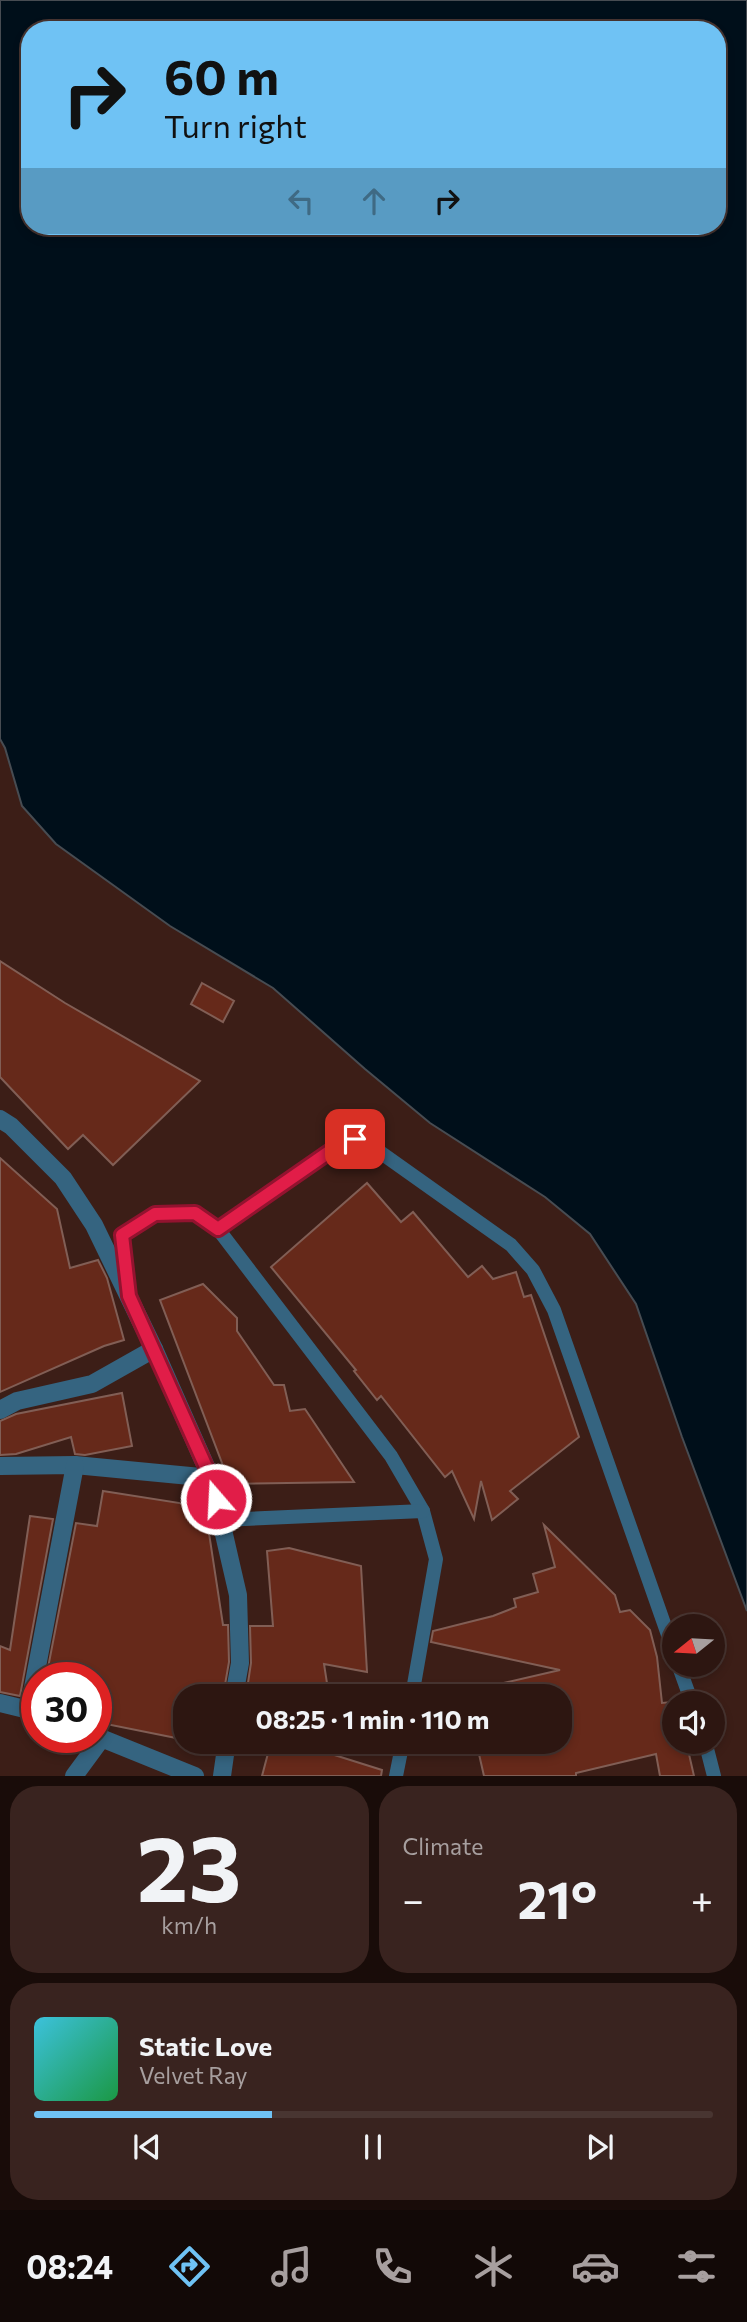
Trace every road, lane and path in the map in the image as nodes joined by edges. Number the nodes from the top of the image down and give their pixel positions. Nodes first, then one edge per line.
1 (0, 1119) edge
2 (218, 1229) junction
3 (129, 1296) junction
4 (154, 1349) junction
5 (0, 1410) edge
6 (75, 1465) junction
7 (0, 1466) edge
8 (211, 1478) junction
9 (423, 1511) junction
10 (222, 1520) junction
11 (662, 1618) edge
12 (41, 1662) edge
13 (236, 1684) edge
14 (414, 1684) edge
15 (0, 1703) edge
16 (21, 1708) edge
17 (112, 1742) edge
18 (89, 1753) edge
19 (225, 1754) edge
20 (400, 1754) edge
21 (708, 1754) edge
22 (74, 1776) edge
23 (195, 1776) edge
24 (222, 1776) edge
25 (396, 1776) edge
26 (714, 1776) edge

1 - 3 street
2 - 3 lane
2 - 9 lane
2 - 11 lane
3 - 4 street
4 - 5 street
4 - 8 street
6 - 7 street
6 - 8 street
6 - 12 street
8 - 10 street
9 - 10 lane
9 - 14 lane
10 - 13 street
15 - 16 street
17 - 23 street
18 - 22 street
19 - 24 street
20 - 25 lane
21 - 26 lane

